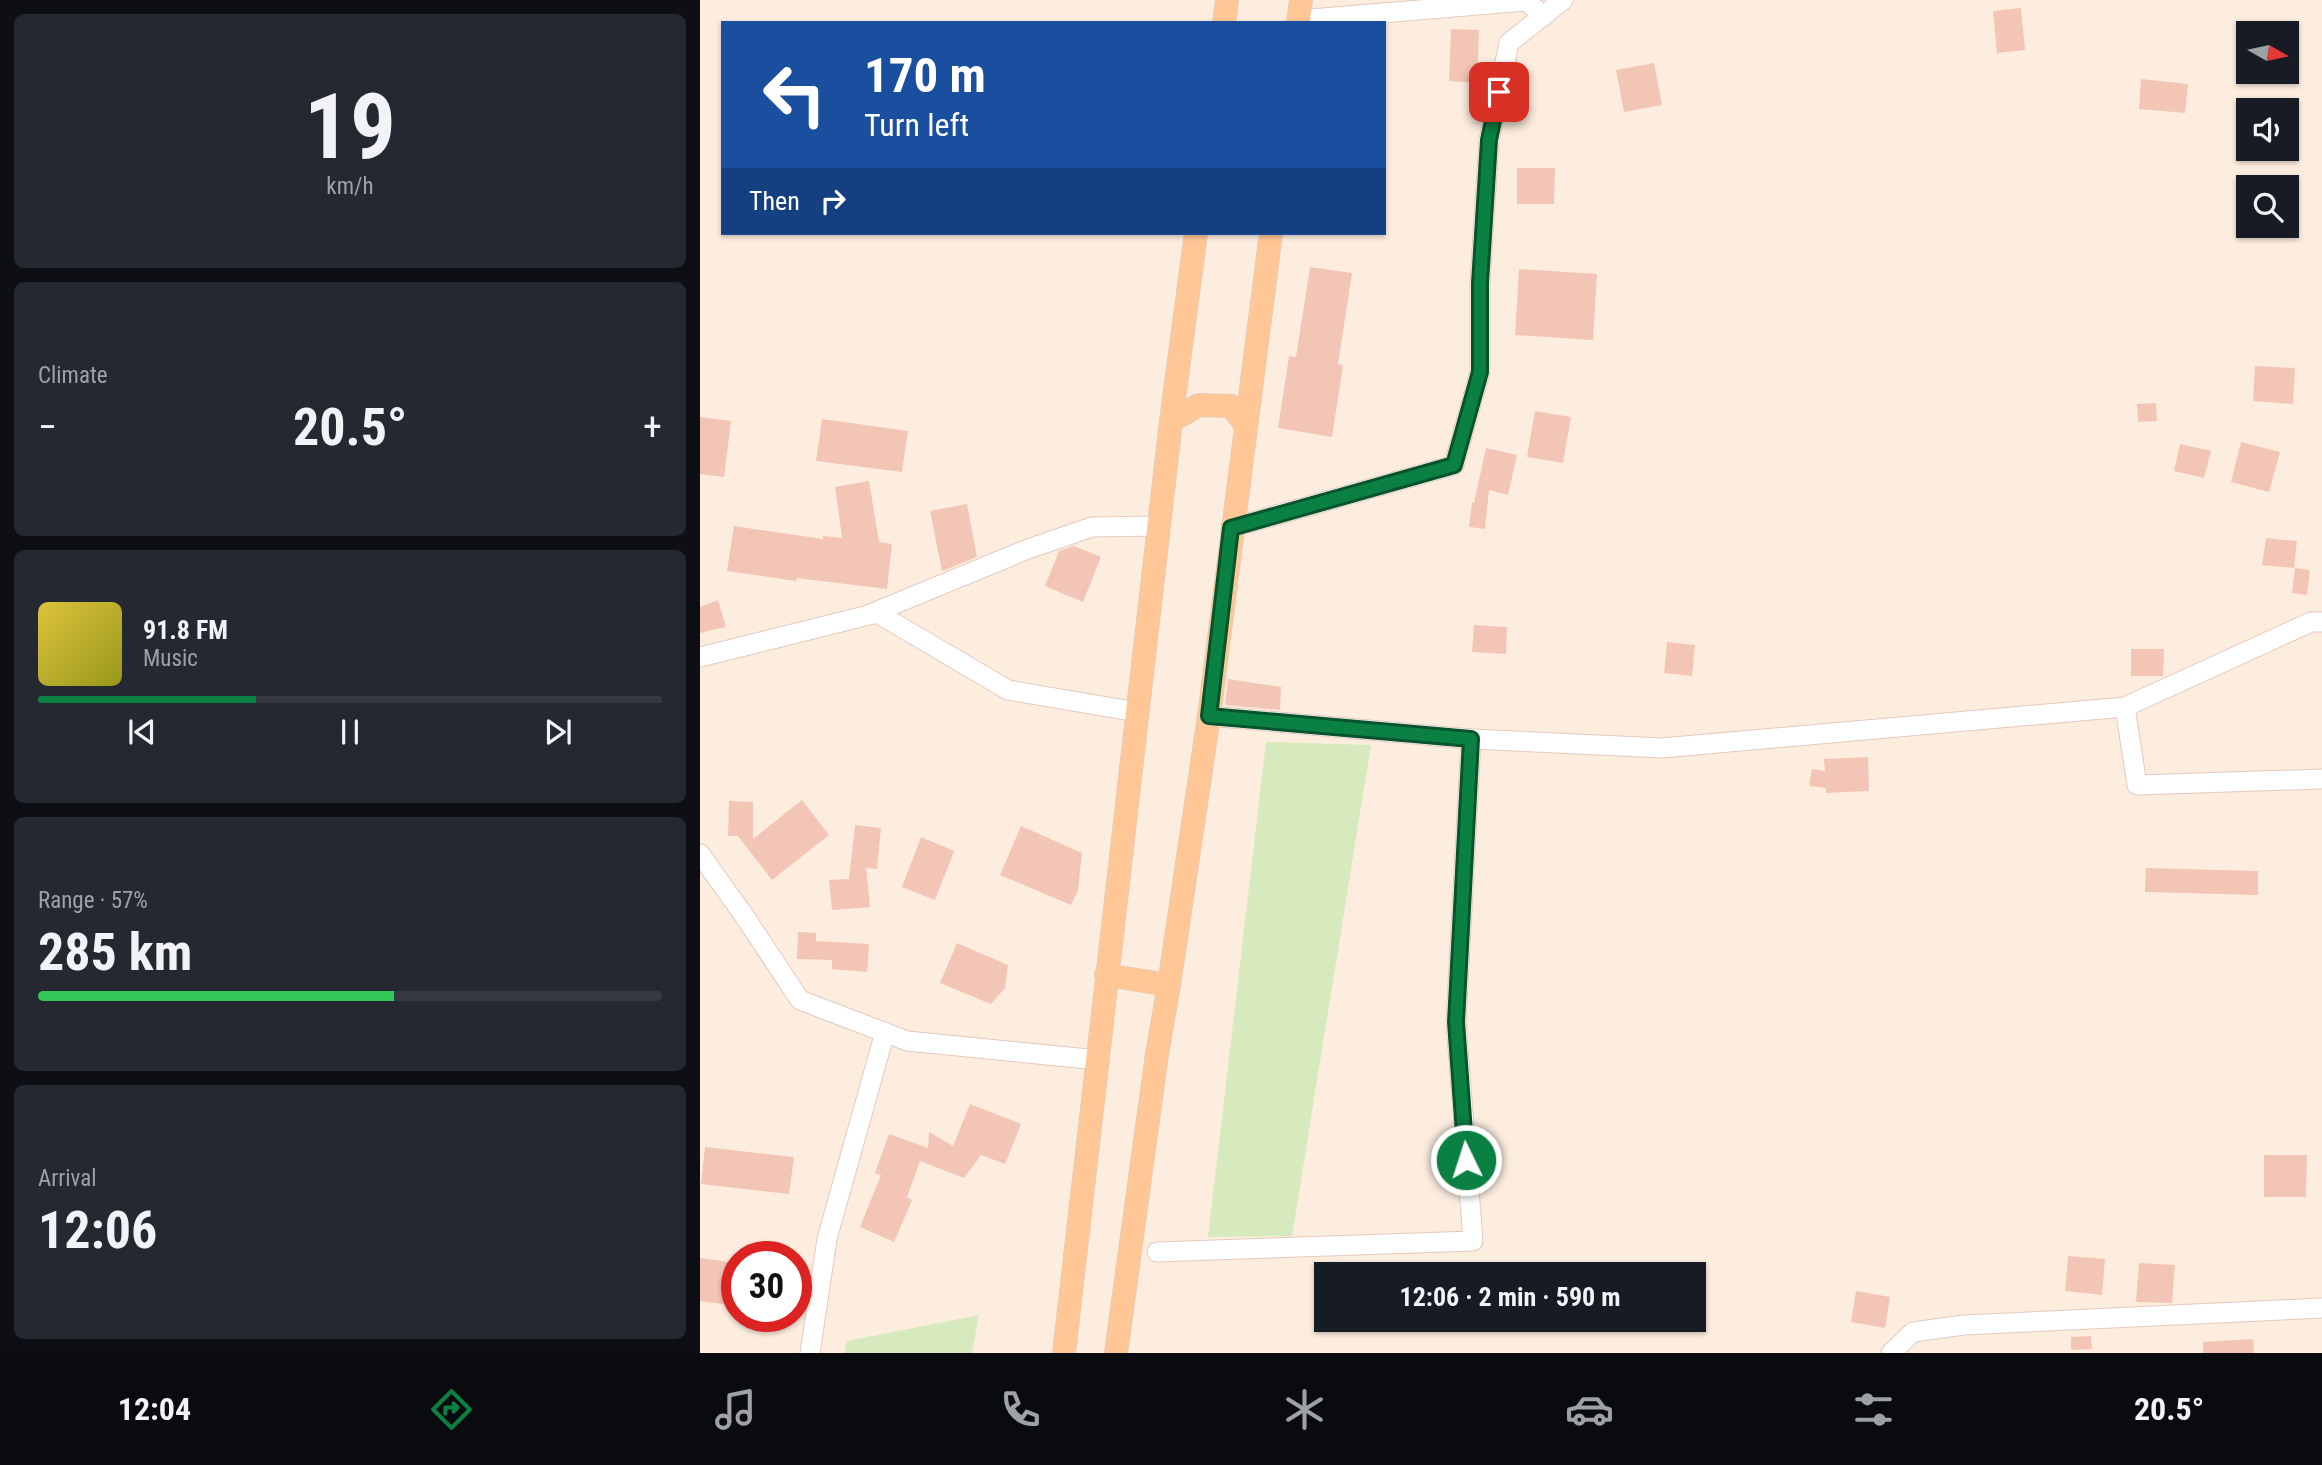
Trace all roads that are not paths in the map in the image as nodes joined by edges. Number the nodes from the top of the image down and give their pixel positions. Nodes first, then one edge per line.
1 (1227, 0) edge
2 (1563, 0) edge
3 (1299, 14) edge
4 (1543, 16) junction
5 (1224, 21) edge
6 (1196, 235) edge
7 (1270, 235) edge
8 (1171, 421) junction
9 (1245, 424) junction
10 (1159, 526) junction
11 (1231, 528) junction
12 (867, 616) junction
13 (2322, 622) edge
14 (700, 657) edge
15 (2125, 707) junction
16 (1137, 712) junction
17 (1209, 716) junction
18 (1471, 739) junction
19 (2322, 779) edge
20 (700, 855) edge
21 (1107, 975) junction
22 (1169, 985) junction
23 (885, 1032) junction
24 (1098, 1059) junction
25 (1157, 1252) dead end
26 (2322, 1308) edge
27 (810, 1353) edge
28 (1064, 1353) edge
29 (1116, 1353) edge
30 (1891, 1353) edge

1 - 5 main road
2 - 4 street
3 - 4 street
4 - 11 street
6 - 8 main road
7 - 9 main road
8 - 9 main road
8 - 10 main road
9 - 11 main road
10 - 12 street
10 - 16 main road
11 - 17 main road
12 - 14 street
12 - 16 street
13 - 15 street
15 - 18 street
15 - 19 street
16 - 21 main road
17 - 18 street
17 - 22 main road
18 - 25 street
20 - 23 street
21 - 22 main road
21 - 24 main road
22 - 29 main road
23 - 24 street
23 - 27 street
24 - 28 main road
26 - 30 street

